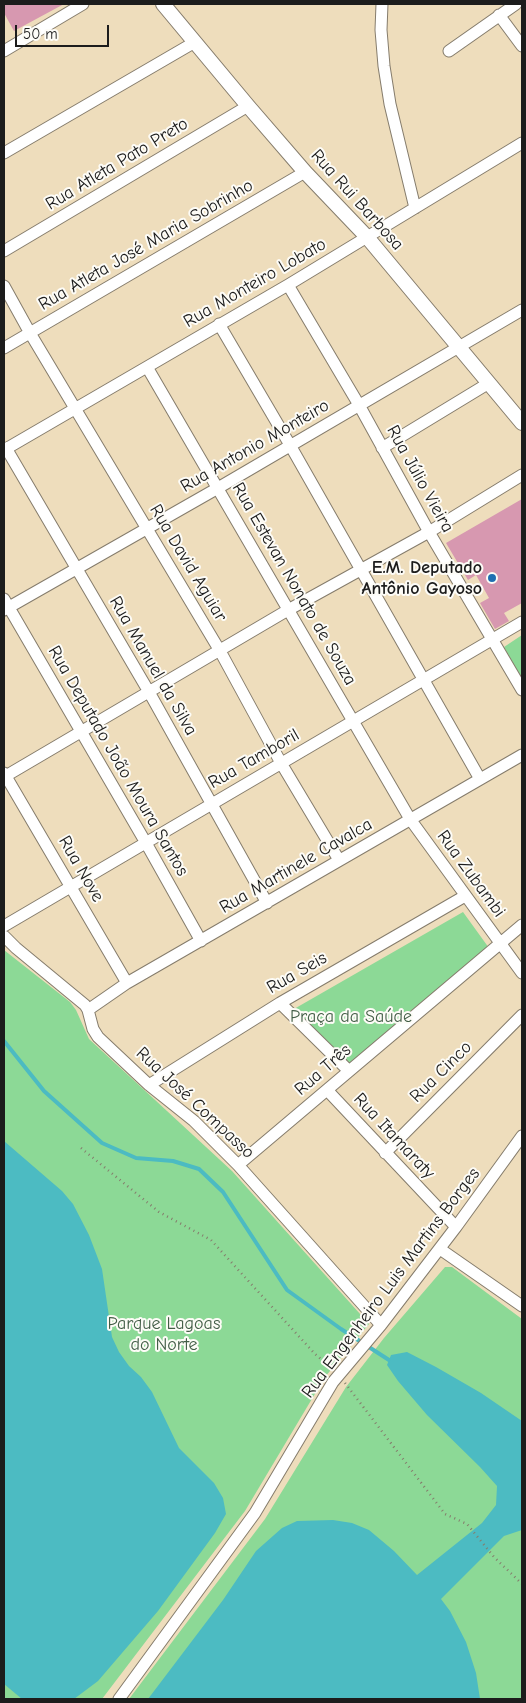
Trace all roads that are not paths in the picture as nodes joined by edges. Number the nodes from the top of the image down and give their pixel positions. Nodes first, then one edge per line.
1 (83, 4) edge
2 (163, 4) edge
3 (382, 4) edge
4 (516, 4) edge
5 (499, 15) junction
6 (195, 42) junction
7 (522, 46) edge
8 (4, 51) edge
9 (449, 51) dead end
10 (248, 106) junction
11 (522, 143) edge
12 (4, 154) edge
13 (305, 172) junction
14 (415, 208) junction
15 (367, 237) junction
16 (4, 251) edge
17 (288, 285) junction
18 (4, 286) edge
19 (522, 310) edge
20 (218, 324) junction
21 (30, 333) junction
22 (460, 347) junction
23 (4, 348) edge
24 (147, 367) junction
25 (489, 383) junction
26 (359, 405) junction
27 (75, 408) junction
28 (522, 423) edge
29 (290, 445) junction
30 (382, 448) junction
31 (5, 449) edge
32 (522, 475) edge
33 (218, 488) junction
34 (147, 528) junction
35 (429, 532) junction
36 (77, 569) junction
37 (360, 569) junction
38 (5, 606) edge
39 (288, 610) junction
40 (522, 622) edge
41 (493, 640) junction
42 (220, 651) junction
43 (424, 681) junction
44 (522, 690) edge
45 (149, 692) junction
46 (354, 720) junction
47 (80, 732) junction
48 (522, 754) edge
49 (282, 764) junction
50 (4, 775) edge
51 (480, 779) junction
52 (212, 804) junction
53 (410, 820) junction
54 (146, 843) junction
55 (339, 860) junction
56 (70, 885) junction
57 (465, 896) junction
58 (266, 903) junction
59 (522, 925) edge
60 (4, 926) edge
61 (4, 936) edge
62 (201, 942) junction
63 (500, 944) junction
64 (522, 973) edge
65 (127, 983) junction
66 (280, 1003) junction
67 (88, 1010) junction
68 (522, 1015) edge
69 (349, 1071) junction
70 (149, 1085) junction
71 (327, 1090) junction
72 (522, 1136) edge
73 (385, 1153) junction
74 (238, 1165) junction
75 (456, 1227) junction
76 (440, 1249) junction
77 (522, 1304) edge
78 (377, 1330) junction
79 (119, 1699) edge

1 - 8 street
2 - 6 street, Rua Rui Barbosa
3 - 14 street
4 - 5 street
5 - 7 street
5 - 9 street
6 - 10 street, Rua Rui Barbosa
6 - 12 street
10 - 13 street, Rua Rui Barbosa
10 - 16 street, Rua Atleta Pato Preto
11 - 14 street, Rua Monteiro Lobato
13 - 15 street, Rua Rui Barbosa
13 - 21 street, Rua Atleta José Maria Sobrinho
14 - 15 street, Rua Monteiro Lobato
15 - 17 street, Rua Monteiro Lobato
15 - 22 street, Rua Rui Barbosa
17 - 20 street, Rua Monteiro Lobato
17 - 26 street, Rua Júlio Vieira
18 - 21 street, Rua David Aguiar
19 - 22 street, Rua Antonio Monteiro
20 - 24 street, Rua Monteiro Lobato
20 - 29 street
21 - 23 street, Rua Atleta José Maria Sobrinho
21 - 27 street, Rua David Aguiar
22 - 25 street, Rua Rui Barbosa
22 - 26 street, Rua Antonio Monteiro
24 - 27 street, Rua Monteiro Lobato
24 - 33 street, Rua Estevan Nonato de Souza
25 - 28 street, Rua Rui Barbosa
25 - 30 street
26 - 29 street, Rua Antonio Monteiro
26 - 30 street, Rua Júlio Vieira
27 - 31 street, Rua Monteiro Lobato
27 - 34 street, Rua David Aguiar
29 - 33 street, Rua Antonio Monteiro
29 - 37 street
30 - 35 street, Rua Júlio Vieira
31 - 36 street, Rua Manuel da Silva
32 - 35 street
33 - 34 street, Rua Antonio Monteiro
33 - 39 street, Rua Estevan Nonato de Souza
34 - 36 street, Rua Antonio Monteiro
34 - 42 street, Rua David Aguiar
35 - 37 street
35 - 41 street, Rua Júlio Vieira
36 - 38 street, Rua Antonio Monteiro
36 - 45 street, Rua Manuel da Silva
37 - 39 street
37 - 43 street
38 - 47 street, Rua Deputado João Moura Santos
39 - 42 street
39 - 46 street, Rua Estevan Nonato de Souza
40 - 41 street, Rua Tamboril
41 - 43 street, Rua Tamboril
41 - 44 street, Rua Júlio Vieira
42 - 45 street
42 - 49 street, Rua David Aguiar
43 - 46 street, Rua Tamboril
43 - 51 street
45 - 47 street
45 - 52 street, Rua Manuel da Silva
46 - 49 street, Rua Tamboril
46 - 53 street, Rua Estevan Nonato de Souza
47 - 50 street
47 - 54 street, Rua Deputado João Moura Santos
48 - 51 street, Rua Martinele Cavalca
49 - 52 street, Rua Tamboril
49 - 55 street, Rua David Aguiar
50 - 56 street, Rua Nove
51 - 53 street, Rua Martinele Cavalca
52 - 54 street, Rua Tamboril
52 - 58 street, Rua Manuel da Silva
53 - 55 street, Rua Martinele Cavalca
53 - 57 street, Rua Zubambi
54 - 56 street, Rua Tamboril
54 - 62 street, Rua Deputado João Moura Santos
55 - 58 street, Rua Martinele Cavalca
56 - 60 street, Rua Tamboril
56 - 65 street, Rua Nove
57 - 63 street, Rua Zubambi
57 - 66 street, Rua Seis
58 - 62 street, Rua Martinele Cavalca
59 - 63 street, Rua Três
61 - 67 street, Rua José Compasso
62 - 65 street, Rua Martinele Cavalca
63 - 64 street, Rua Zubambi
63 - 69 street, Rua Três
65 - 67 street, Rua Martinele Cavalca
66 - 69 street
66 - 70 street, Rua Seis
67 - 70 street, Rua José Compasso
68 - 73 street, Rua Cinco
69 - 71 street, Rua Três
70 - 74 street, Rua José Compasso
71 - 73 street, Rua Itamaraty
71 - 74 street, Rua Três
72 - 75 street, Rua Engenheiro Luis Martins Borges
73 - 75 street, Rua Itamaraty
74 - 78 street, Rua José Compasso
75 - 76 street, Rua Engenheiro Luis Martins Borges
76 - 77 street
76 - 78 street, Rua Engenheiro Luis Martins Borges
78 - 79 street, Rua Engenheiro Luis Martins Borges

